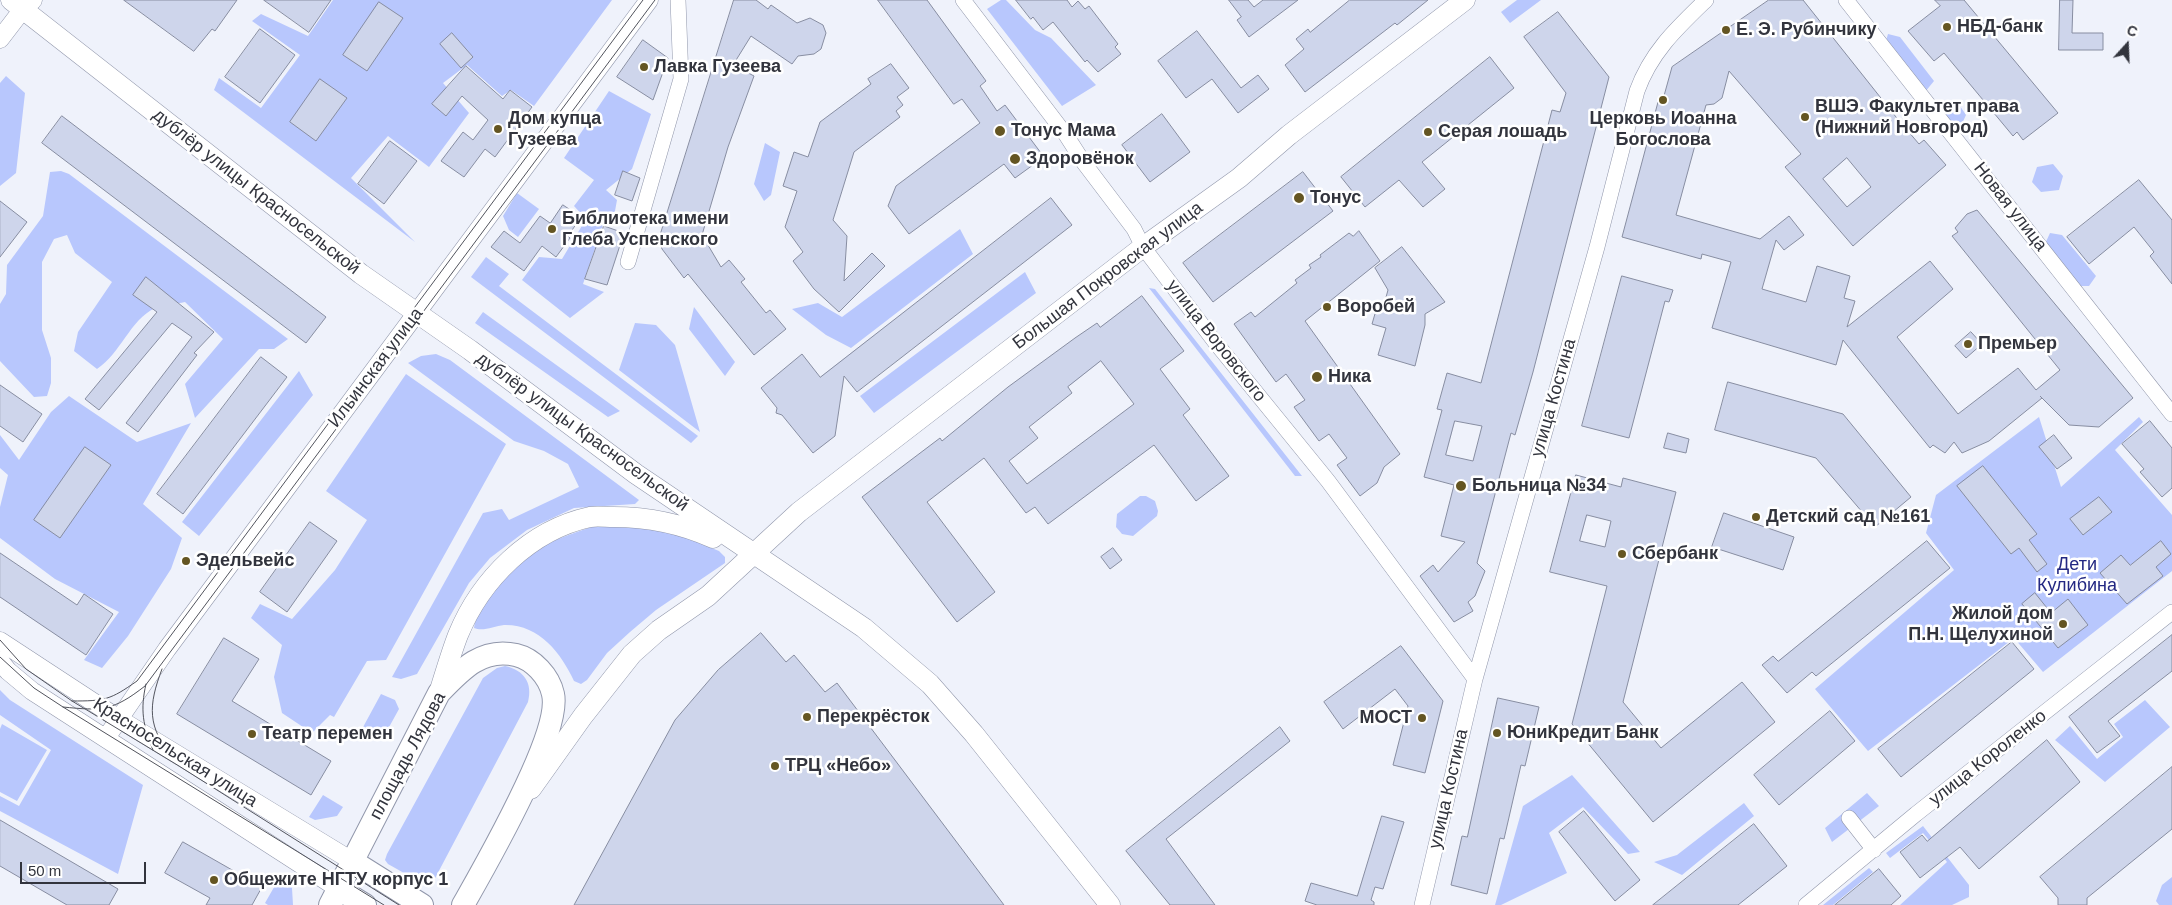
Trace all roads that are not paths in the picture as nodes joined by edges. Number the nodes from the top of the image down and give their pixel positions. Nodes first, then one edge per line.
1 (649, 0) edge
2 (678, 0) edge
3 (963, 0) edge
4 (1465, 0) edge
5 (1706, 0) edge
6 (1846, 0) edge
7 (22, 3) edge
8 (0, 39) edge
9 (1143, 247) junction
10 (628, 262) dead end
11 (416, 313) junction
12 (2172, 414) edge
13 (754, 555) junction
14 (2172, 612) edge
15 (0, 641) edge
16 (0, 661) edge
17 (1475, 679) junction
18 (439, 693) junction
19 (118, 718) junction
20 (106, 738) junction
21 (512, 816) junction
22 (1849, 818) dead end
23 (1874, 850) junction
24 (352, 861) junction
25 (334, 897) edge
26 (365, 905) edge
27 (422, 905) edge
28 (464, 905) edge
29 (1110, 905) edge
30 (1422, 905) edge
31 (1806, 905) edge

1 - 11 street, Ильинская улица
2 - 10 street
3 - 9 street, улица Воровского
4 - 9 main road, Большая Покровская улица
5 - 17 street, улица Костина
6 - 12 street, Новая улица
7 - 8 street
7 - 11 main road, дублёр улицы Красносельской
9 - 13 main road, Большая Покровская улица
9 - 17 street, улица Воровского
11 - 13 main road, дублёр улицы Красносельской
11 - 19 street, Ильинская улица
13 - 18 main road
13 - 21 main road, Большая Покровская улица
13 - 29 main road, дублёр улицы Красносельской
14 - 23 street, улица Короленко
15 - 19 street, Красносельская улица
16 - 20 street, Красносельская улица
17 - 30 street, улица Костина
18 - 21 main road, площадь Лядова
18 - 24 main road, площадь Лядова
19 - 20 street, Ильинская улица
19 - 24 street, Красносельская улица
20 - 25 street, Красносельская улица
21 - 28 main road, площадь Лядова
22 - 23 street
23 - 31 street, улица Короленко
24 - 25 main road, площадь Лядова
24 - 27 main road
25 - 26 main road

